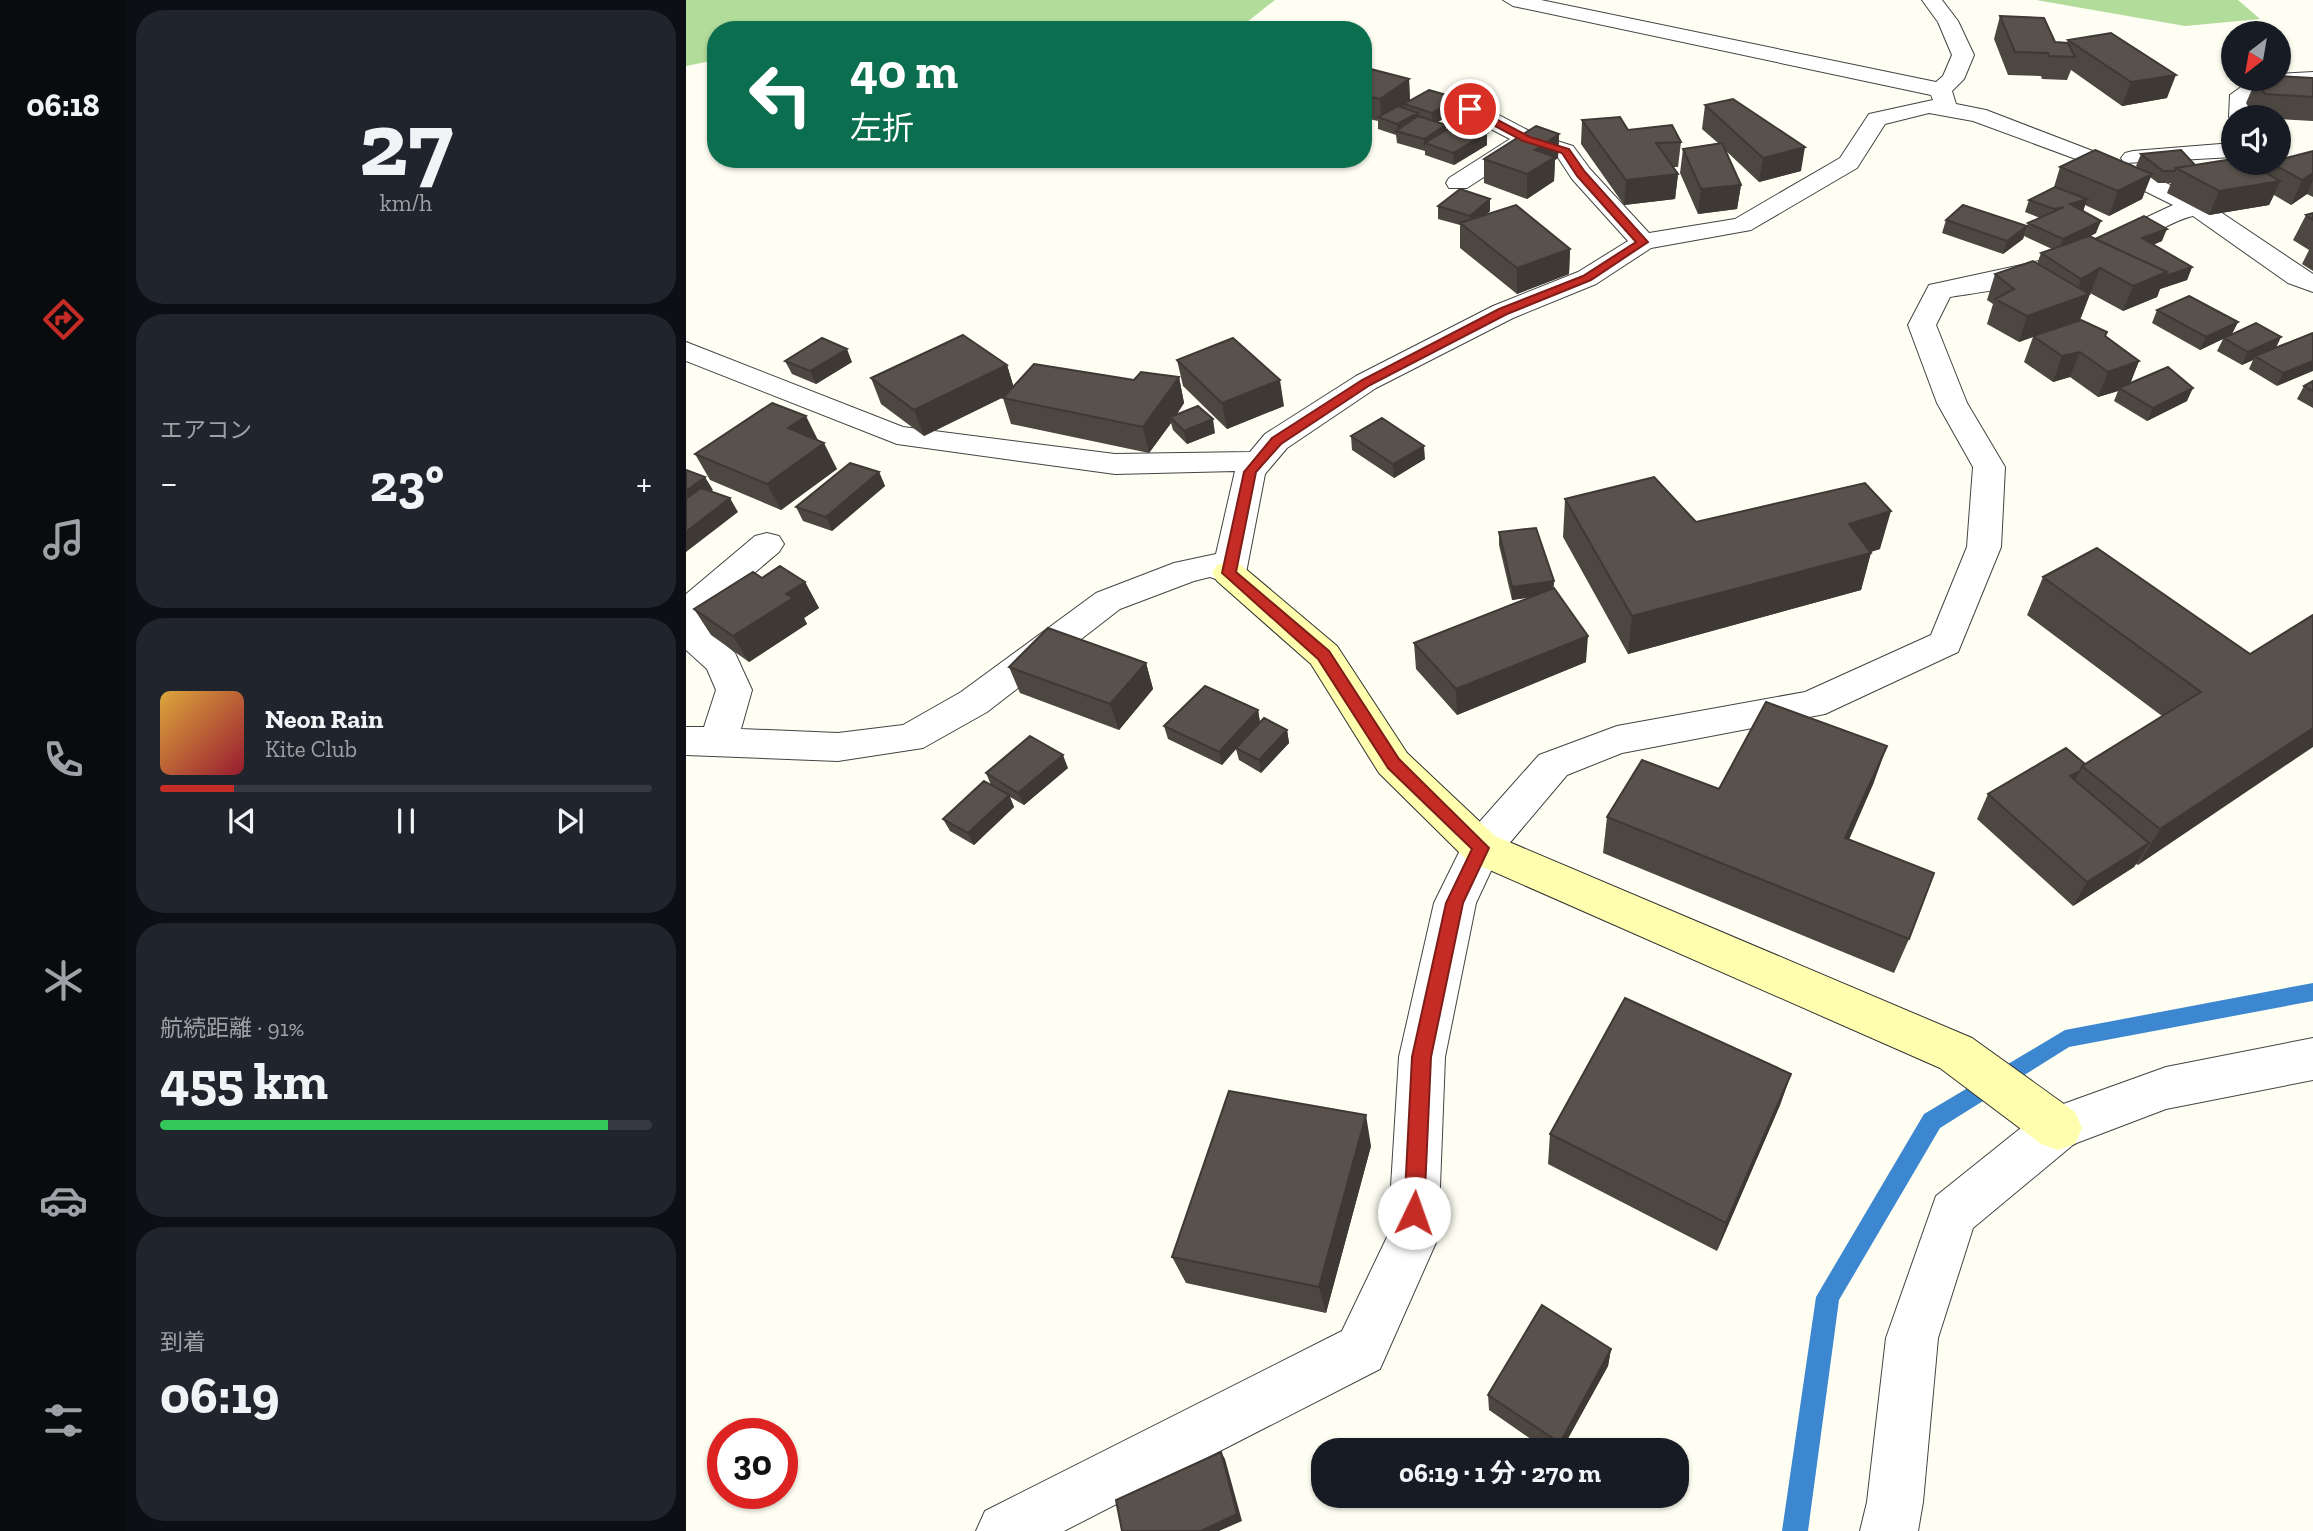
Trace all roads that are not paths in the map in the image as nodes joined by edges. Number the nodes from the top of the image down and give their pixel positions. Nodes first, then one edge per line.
1 (1513, 0) edge
2 (1932, 0) edge
3 (2313, 79) edge
4 (1451, 99) edge
5 (1944, 100) junction
6 (2241, 105) edge
7 (1527, 139) junction
8 (2221, 151) edge
9 (2100, 160) junction
10 (1458, 183) dead end
11 (2198, 208) junction
12 (1643, 242) junction
13 (2313, 284) edge
14 (686, 351) edge
15 (1259, 461) junction
16 (767, 544) dead end
17 (1229, 573) junction
18 (688, 624) edge
19 (702, 742) edge
20 (1481, 848) junction
21 (2313, 1059) edge
22 (2047, 1120) junction
23 (1005, 1531) edge
24 (1889, 1531) edge

1 - 5 street
2 - 5 street
3 - 6 street
4 - 7 street
5 - 9 street
5 - 12 street
7 - 10 street
7 - 12 street
8 - 9 street
9 - 11 street
11 - 13 street
11 - 20 street
12 - 15 street
14 - 15 street
15 - 17 street
16 - 18 street
17 - 19 street
17 - 20 street
18 - 19 street
20 - 22 street
20 - 23 street
21 - 22 street
22 - 24 street

